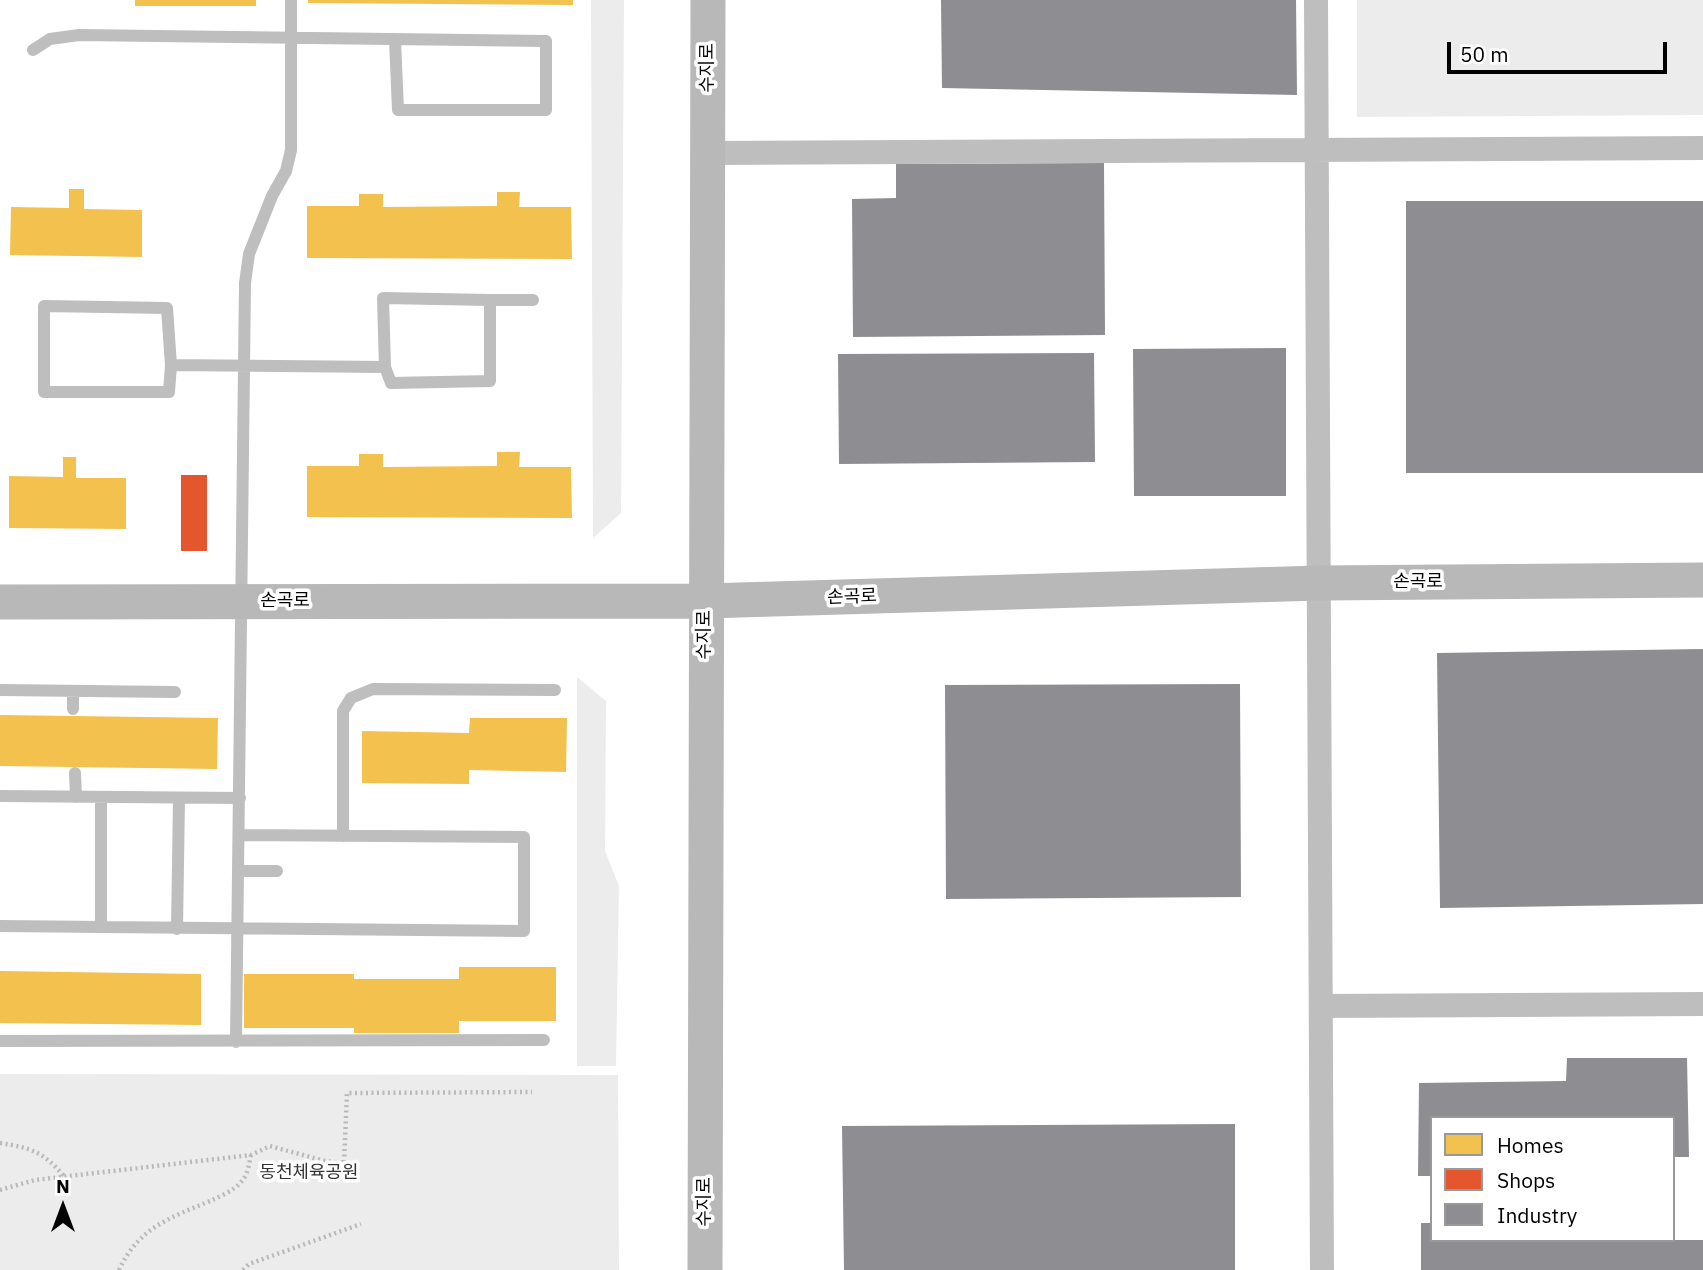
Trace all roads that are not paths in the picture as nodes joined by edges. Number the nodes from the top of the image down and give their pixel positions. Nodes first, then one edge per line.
1 (291, 0) edge
2 (708, 0) edge
3 (1316, 0) edge
4 (291, 39) junction
5 (395, 40) junction
6 (33, 50) dead end
7 (1703, 148) edge
8 (1316, 149) junction
9 (708, 153) junction
10 (490, 300) junction
11 (533, 300) dead end
12 (171, 365) junction
13 (243, 365) junction
14 (385, 367) junction
15 (1703, 580) edge
16 (1320, 583) junction
17 (240, 601) junction
18 (705, 601) junction
19 (0, 602) edge
20 (555, 690) dead end
21 (0, 691) edge
22 (73, 691) junction
23 (175, 692) dead end
24 (73, 709) dead end
25 (75, 773) dead end
26 (0, 796) edge
27 (76, 797) junction
28 (101, 797) junction
29 (179, 798) junction
30 (240, 798) junction
31 (240, 835) junction
32 (343, 836) junction
33 (239, 872) junction
34 (277, 872) dead end
35 (0, 926) edge
36 (101, 927) junction
37 (177, 929) junction
38 (238, 930) junction
39 (1703, 1003) edge
40 (1321, 1006) junction
41 (544, 1040) dead end
42 (0, 1041) edge
43 (236, 1042) junction
44 (705, 1270) edge
45 (1322, 1270) edge

1 - 4 lane
2 - 9 street, 수지로
3 - 8 street
4 - 5 lane
4 - 6 lane
4 - 13 lane
5 - 5 lane
7 - 8 street
8 - 9 street
8 - 16 street
9 - 18 street, 수지로
10 - 11 lane
10 - 14 lane
10 - 14 lane
12 - 12 lane
12 - 13 lane
13 - 14 lane
13 - 17 lane
15 - 16 street, 손곡로
16 - 18 street, 손곡로
16 - 40 street
17 - 18 street, 손곡로
17 - 19 street, 손곡로
17 - 30 lane
18 - 44 street, 수지로
20 - 32 lane
21 - 22 lane
22 - 23 lane
22 - 24 lane
25 - 27 lane
26 - 27 lane
27 - 28 lane
28 - 29 lane
28 - 36 lane
29 - 30 lane
29 - 37 lane
30 - 31 lane
31 - 32 lane
31 - 33 lane
32 - 38 lane
33 - 34 lane
33 - 38 lane
35 - 36 lane
36 - 37 lane
37 - 38 lane
38 - 43 lane
39 - 40 street
40 - 45 street
41 - 43 lane
42 - 43 lane

